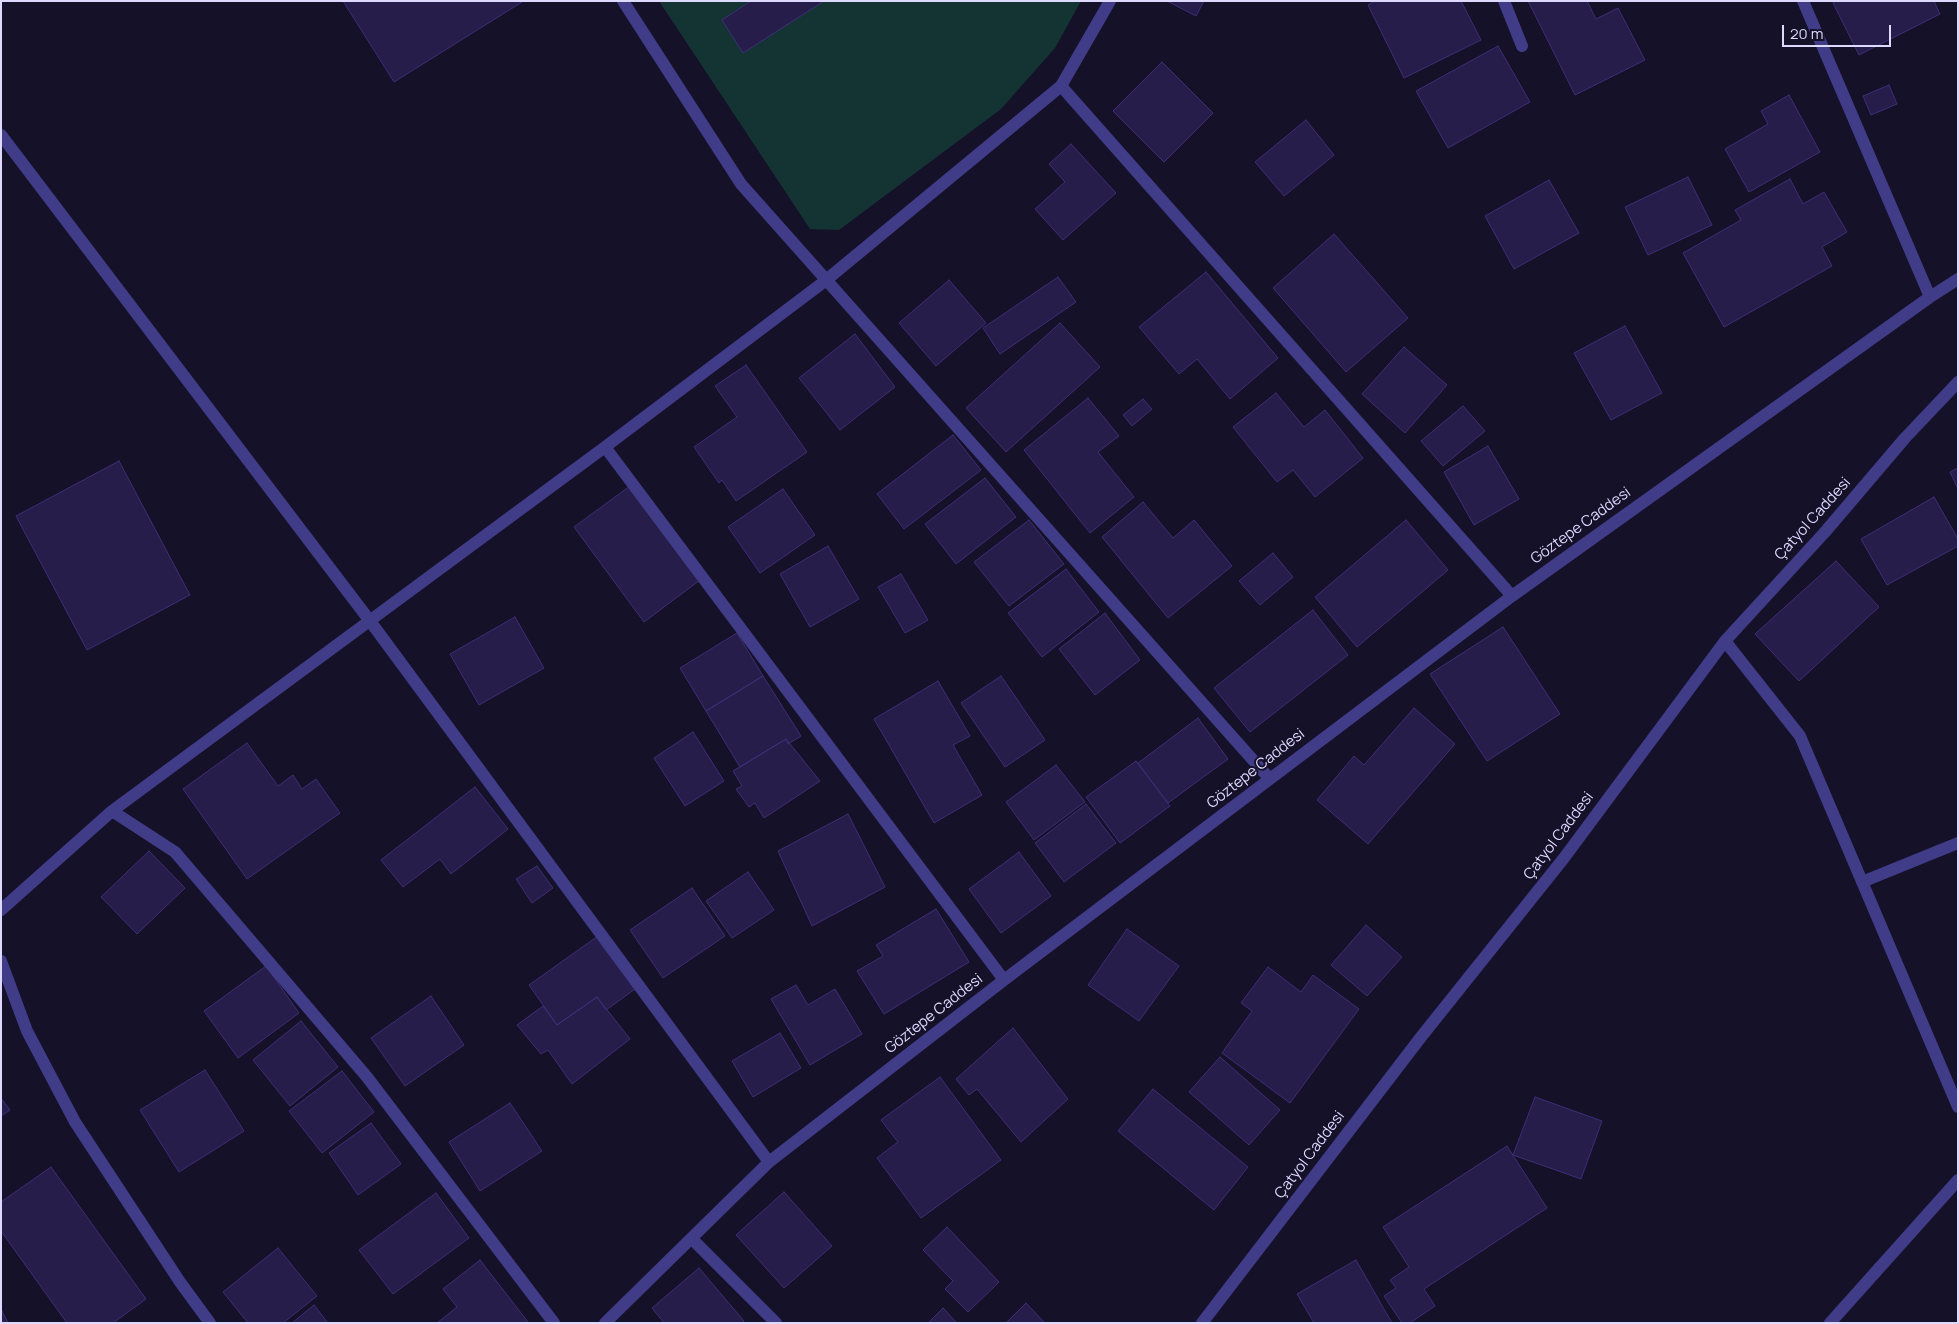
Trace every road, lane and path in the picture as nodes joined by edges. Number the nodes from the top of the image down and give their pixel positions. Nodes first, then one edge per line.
1 (623, 1) edge
2 (1110, 1) edge
3 (1504, 1) edge
4 (1803, 1) edge
5 (1522, 46) dead end
6 (1061, 86) junction
7 (1, 135) edge
8 (1958, 279) edge
9 (825, 281) junction
10 (1930, 296) junction
11 (1958, 382) edge
12 (605, 447) junction
13 (1512, 596) junction
14 (370, 620) junction
15 (1725, 641) junction
16 (1269, 778) junction
17 (112, 811) junction
18 (1958, 843) edge
19 (1862, 882) junction
20 (1, 910) edge
21 (1, 961) edge
22 (1004, 980) junction
23 (1958, 1107) edge
24 (769, 1162) junction
25 (1958, 1180) edge
26 (692, 1239) junction
27 (210, 1323) edge
28 (554, 1323) edge
29 (605, 1323) edge
30 (776, 1323) edge
31 (1202, 1323) edge
32 (1830, 1323) edge

1 - 9 street
2 - 6 street
3 - 5 street
4 - 10 street
6 - 9 street
6 - 13 street
7 - 14 street
8 - 10 street, Göztepe Caddesi
9 - 12 street
9 - 16 street
10 - 13 street, Göztepe Caddesi
11 - 15 street, Çatyol Caddesi
12 - 14 street
12 - 22 street
13 - 16 street, Göztepe Caddesi
14 - 17 street
14 - 24 street
15 - 19 street
15 - 31 street, Çatyol Caddesi
16 - 22 street, Göztepe Caddesi
17 - 20 street
17 - 28 street
18 - 19 street
19 - 23 street
21 - 27 street
22 - 24 street, Göztepe Caddesi
24 - 26 street, Göztepe Caddesi
25 - 32 street
26 - 29 street, Göztepe Caddesi
26 - 30 street

